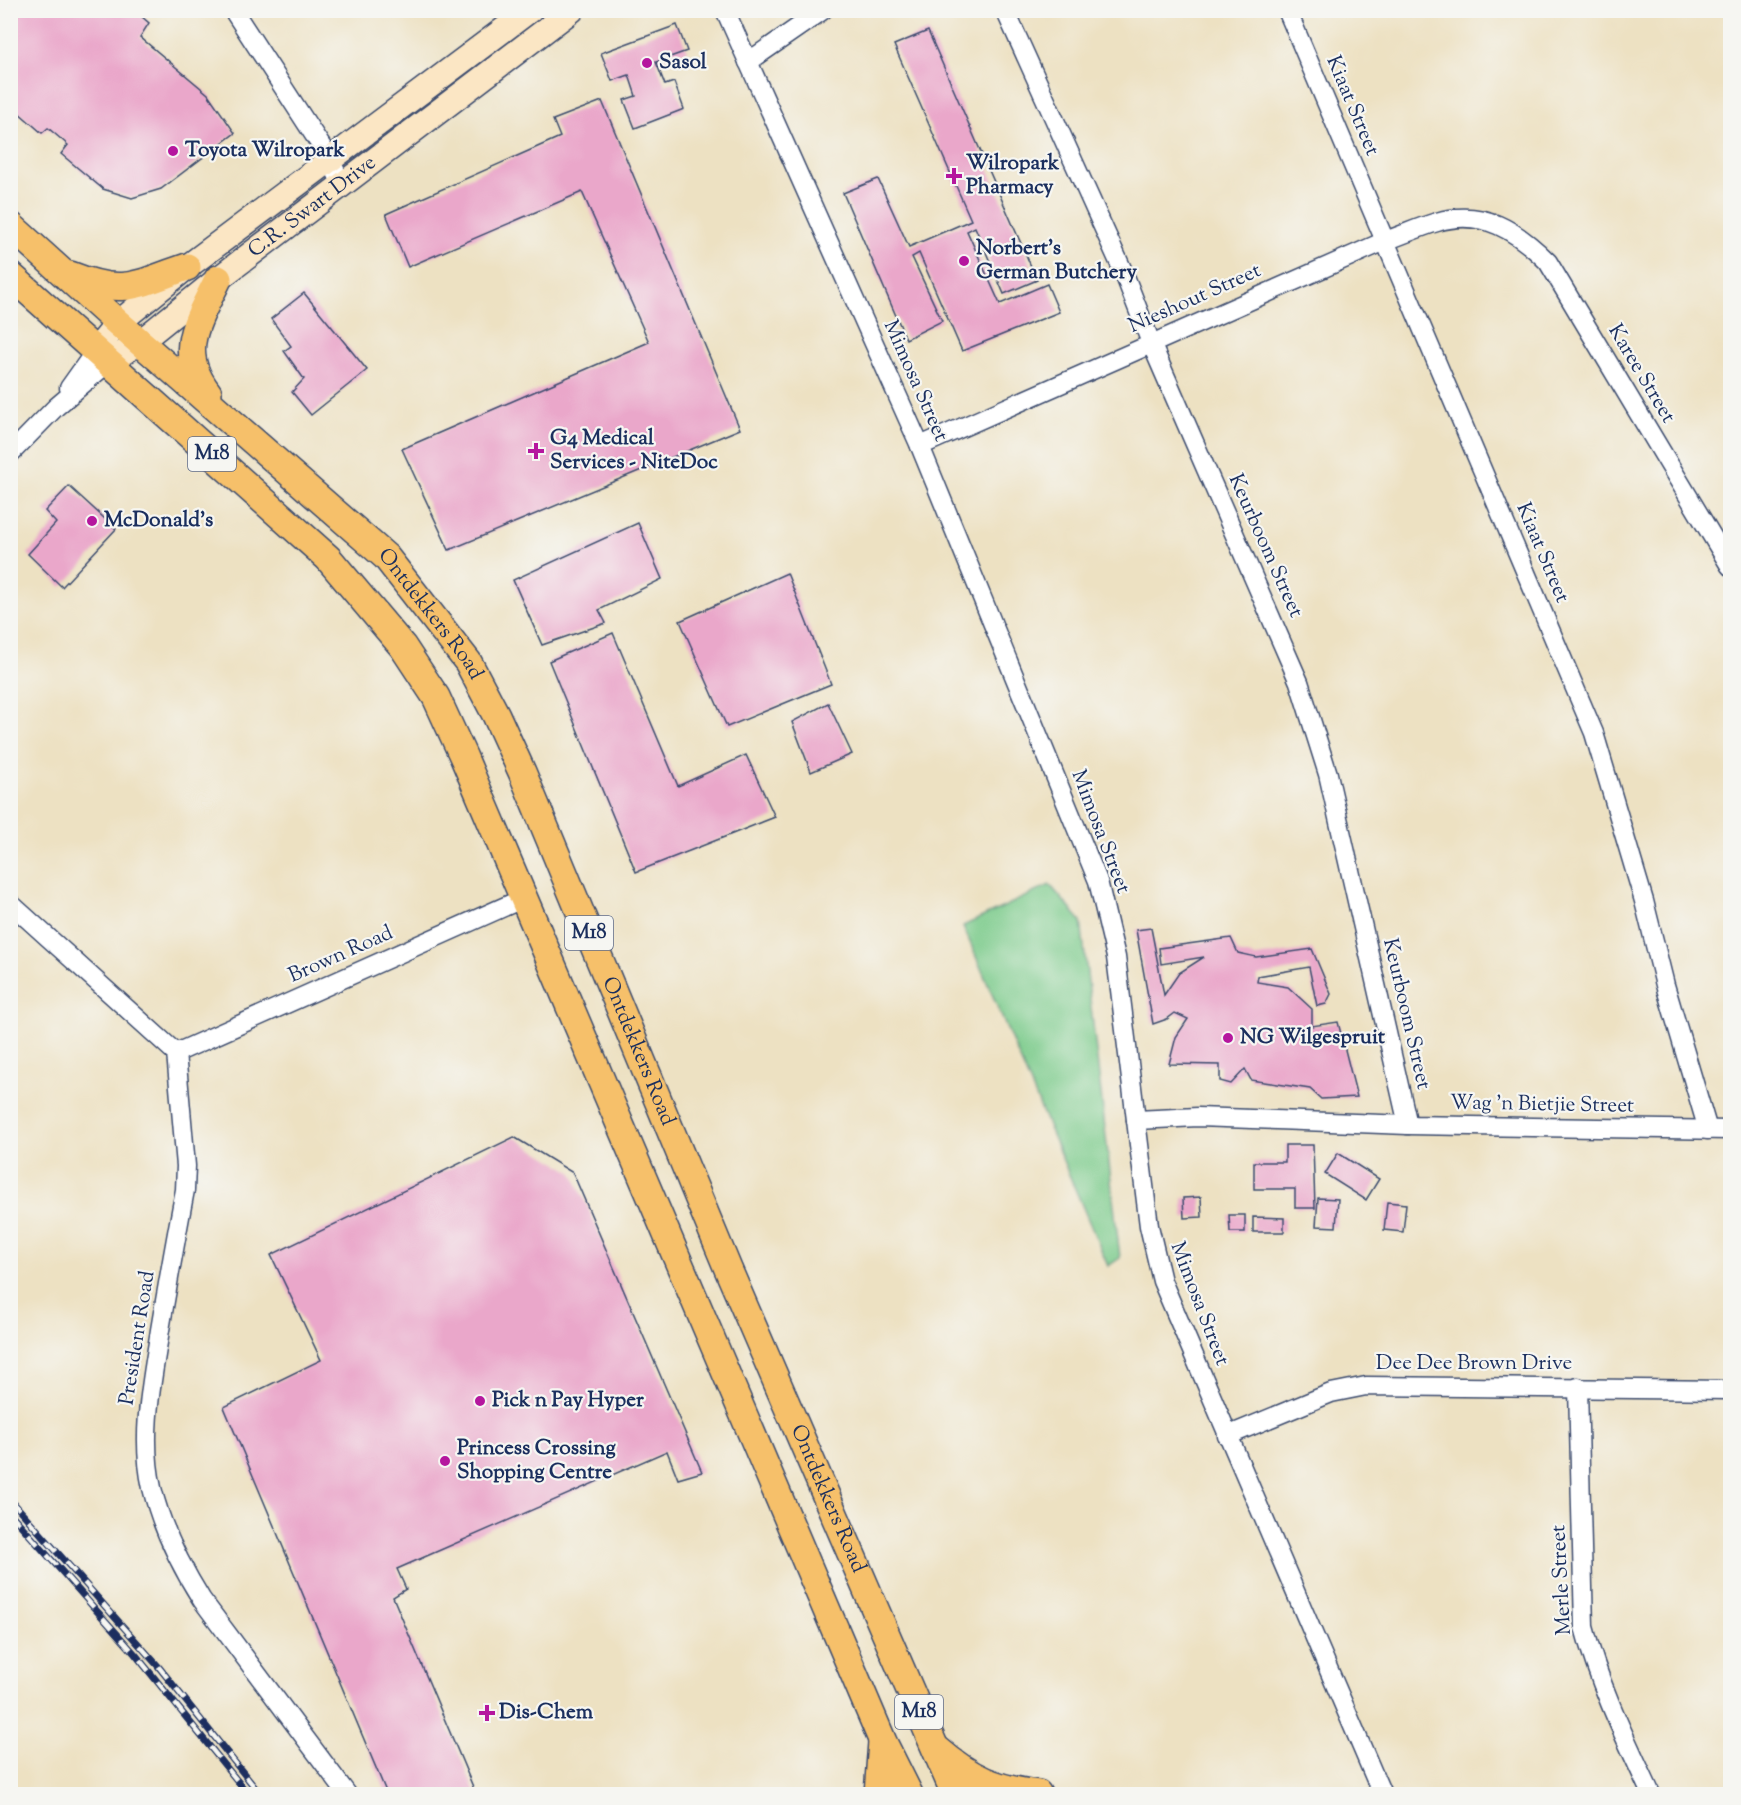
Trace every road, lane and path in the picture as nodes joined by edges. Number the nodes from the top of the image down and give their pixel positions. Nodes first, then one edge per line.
1 (233, 10) edge
2 (530, 10) edge
3 (572, 10) edge
4 (725, 10) edge
5 (823, 10) edge
6 (1005, 10) edge
7 (1287, 10) edge
8 (748, 62) junction
9 (331, 162) junction
10 (342, 185) junction
11 (1494, 222) joint
12 (10, 225) edge
13 (1385, 241) junction
14 (187, 267) junction
15 (61, 271) junction
16 (10, 275) edge
17 (218, 279) junction
18 (118, 323) junction
19 (140, 342) junction
20 (1151, 343) junction
21 (103, 356) junction
22 (229, 420) junction
23 (920, 446) junction
24 (10, 453) edge
25 (1731, 566) edge
26 (524, 898) junction
27 (10, 903) edge
28 (176, 1053) junction
29 (1136, 1120) junction
30 (1408, 1125) junction
31 (1708, 1130) junction
32 (1731, 1130) edge
33 (1578, 1387) junction
34 (1731, 1390) edge
35 (1227, 1436) junction
36 (882, 1742) junction
37 (935, 1747) junction
38 (347, 1794) edge
39 (878, 1794) edge
40 (909, 1794) edge
41 (955, 1794) edge
42 (1038, 1794) edge
43 (1382, 1794) edge
44 (1651, 1794) edge

1 - 9 street
2 - 9 main road, C.R. Swart Drive
3 - 10 main road, C.R. Swart Drive
4 - 8 street, Mimosa Street
5 - 8 street
6 - 20 street, Keurboom Street
7 - 13 street, Kiaat Street
8 - 23 street, Mimosa Street
9 - 10 street
9 - 14 main road, C.R. Swart Drive
10 - 17 main road, C.R. Swart Drive
11 - 13 street, Nieshout Street
11 - 25 street, Karee Street
12 - 15 main road, Ontdekkers Road / M18
13 - 20 street, Nieshout Street
13 - 31 street, Kiaat Street
14 - 15 main road
14 - 18 main road, C.R. Swart Drive
15 - 18 main road, Ontdekkers Road / M18
16 - 21 main road, Ontdekkers Road / M18
17 - 19 main road, C.R. Swart Drive
17 - 22 main road
18 - 19 main road, Ontdekkers Road / M18
18 - 21 main road, C.R. Swart Drive
19 - 21 main road, C.R. Swart Drive
19 - 22 main road, Ontdekkers Road / M18
20 - 23 street, Nieshout Street
20 - 30 street, Keurboom Street
21 - 24 street, C.R. Swart Drive
21 - 26 main road, Ontdekkers Road / M18
22 - 37 main road, Ontdekkers Road / M18
23 - 29 street, Mimosa Street
26 - 28 street, Brown Road
26 - 36 main road, Ontdekkers Road / M18
27 - 28 street
28 - 38 street, President Road
29 - 30 street, Wag 'n Bietjie Street
29 - 35 street, Mimosa Street
30 - 31 street, Wag 'n Bietjie Street
31 - 32 street, Wag 'n Bietjie Street
33 - 34 street, Dee Dee Brown Drive
33 - 35 street, Dee Dee Brown Drive
33 - 44 street, Merle Street
35 - 43 street, Mimosa Street
36 - 39 main road
36 - 40 main road, Ontdekkers Road / M18
37 - 41 main road, Ontdekkers Road / M18
37 - 42 main road

